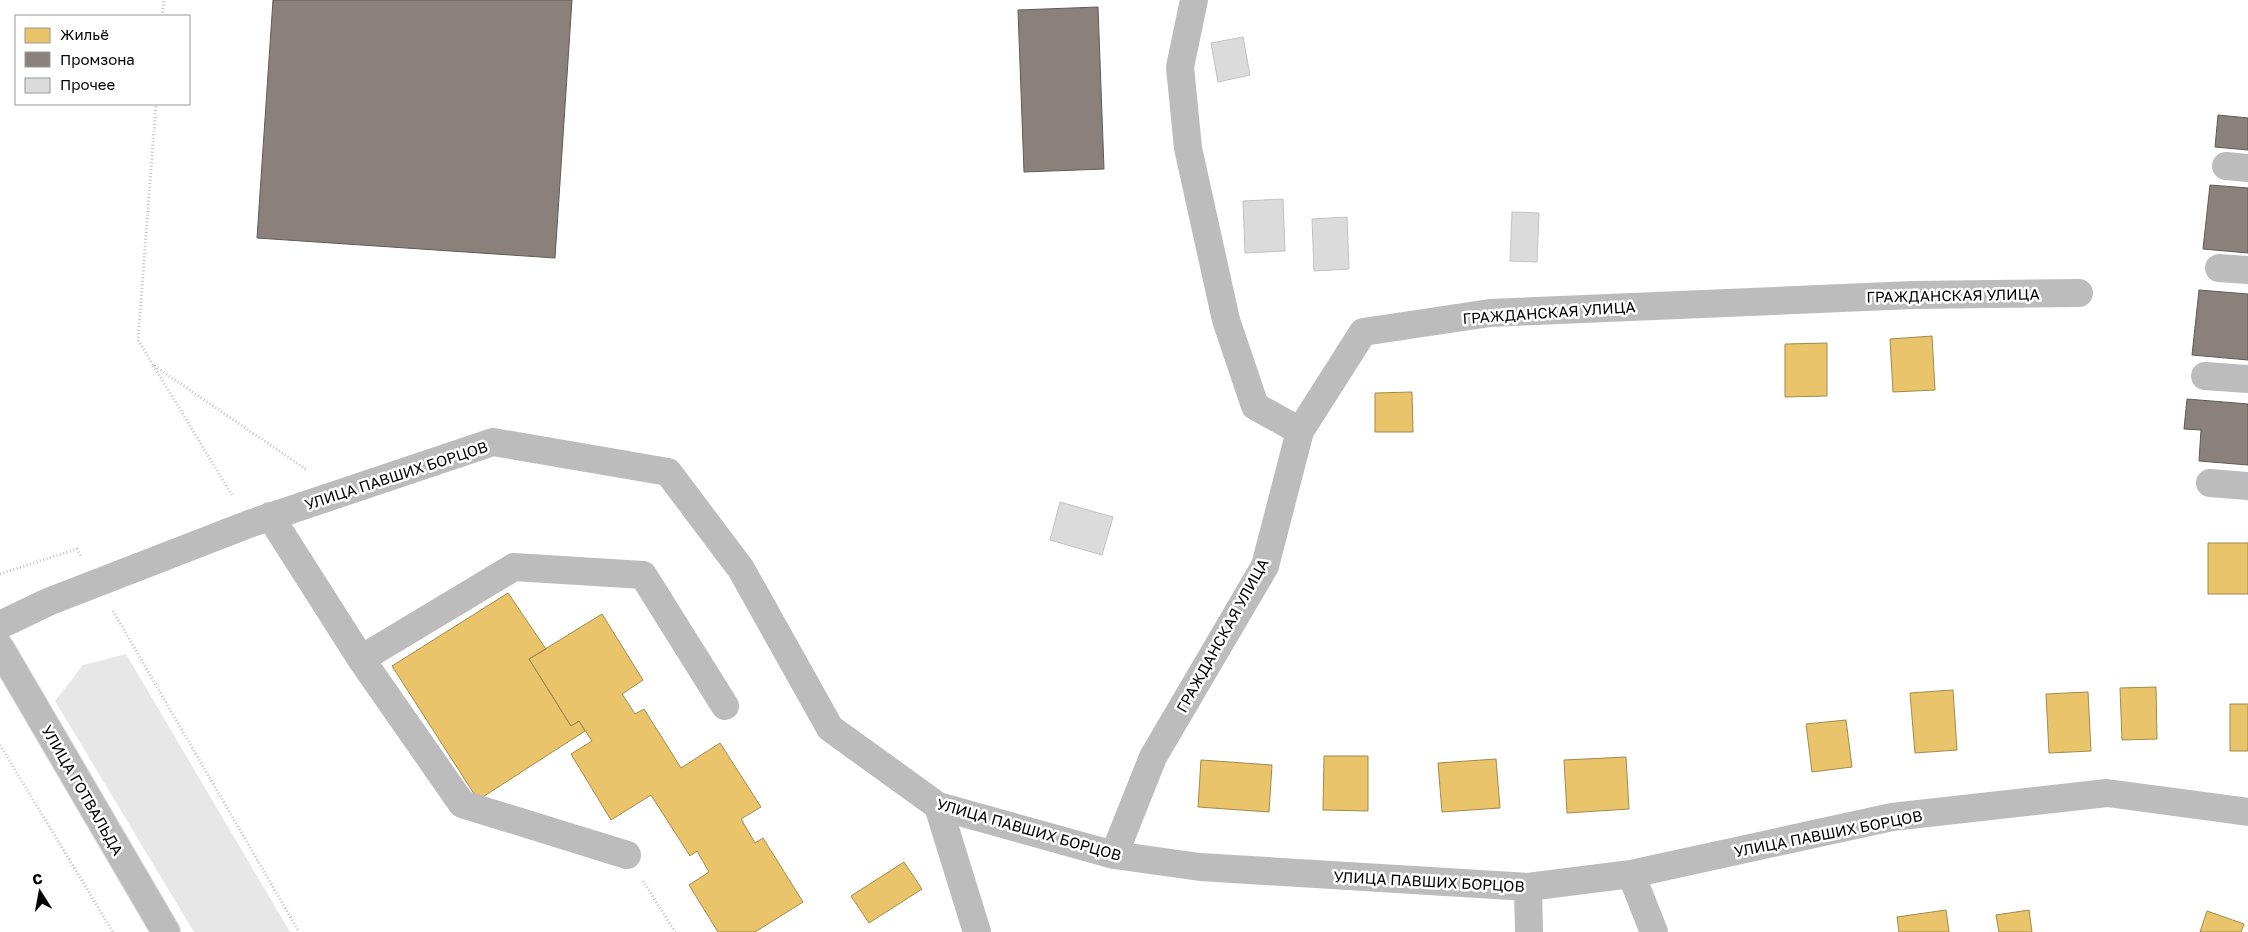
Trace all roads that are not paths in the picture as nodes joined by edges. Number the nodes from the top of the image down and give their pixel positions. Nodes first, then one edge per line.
1 (1194, 0) edge
2 (2219, 268) dead end
3 (2248, 270) edge
4 (2079, 293) dead end
5 (2205, 376) dead end
6 (2248, 379) edge
7 (1300, 431) junction
8 (2210, 483) dead end
9 (2248, 486) edge
10 (260, 520) junction
11 (0, 625) edge
12 (0, 648) edge
13 (361, 659) junction
14 (725, 706) dead end
15 (938, 806) junction
16 (2248, 812) edge
17 (627, 855) road end
18 (1114, 855) junction
19 (1631, 874) junction
20 (1528, 887) junction
21 (166, 932) edge
22 (978, 932) edge
23 (1529, 932) edge
24 (1654, 932) edge

1 - 7 street
2 - 3 street
4 - 7 street, ГРАЖДАНСКАЯ УЛИЦА
5 - 6 street
7 - 18 street, ГРАЖДАНСКАЯ УЛИЦА
8 - 9 street
10 - 11 street, УЛИЦА ПАВШИХ БОРЦОВ
10 - 13 street
10 - 15 street, УЛИЦА ПАВШИХ БОРЦОВ
12 - 21 street, УЛИЦА ГОТВАЛЬДА
13 - 14 street
13 - 17 street
15 - 18 street, УЛИЦА ПАВШИХ БОРЦОВ
15 - 22 street
16 - 19 street, УЛИЦА ПАВШИХ БОРЦОВ
18 - 20 street, УЛИЦА ПАВШИХ БОРЦОВ
19 - 20 street, УЛИЦА ПАВШИХ БОРЦОВ
19 - 24 street
20 - 23 street

